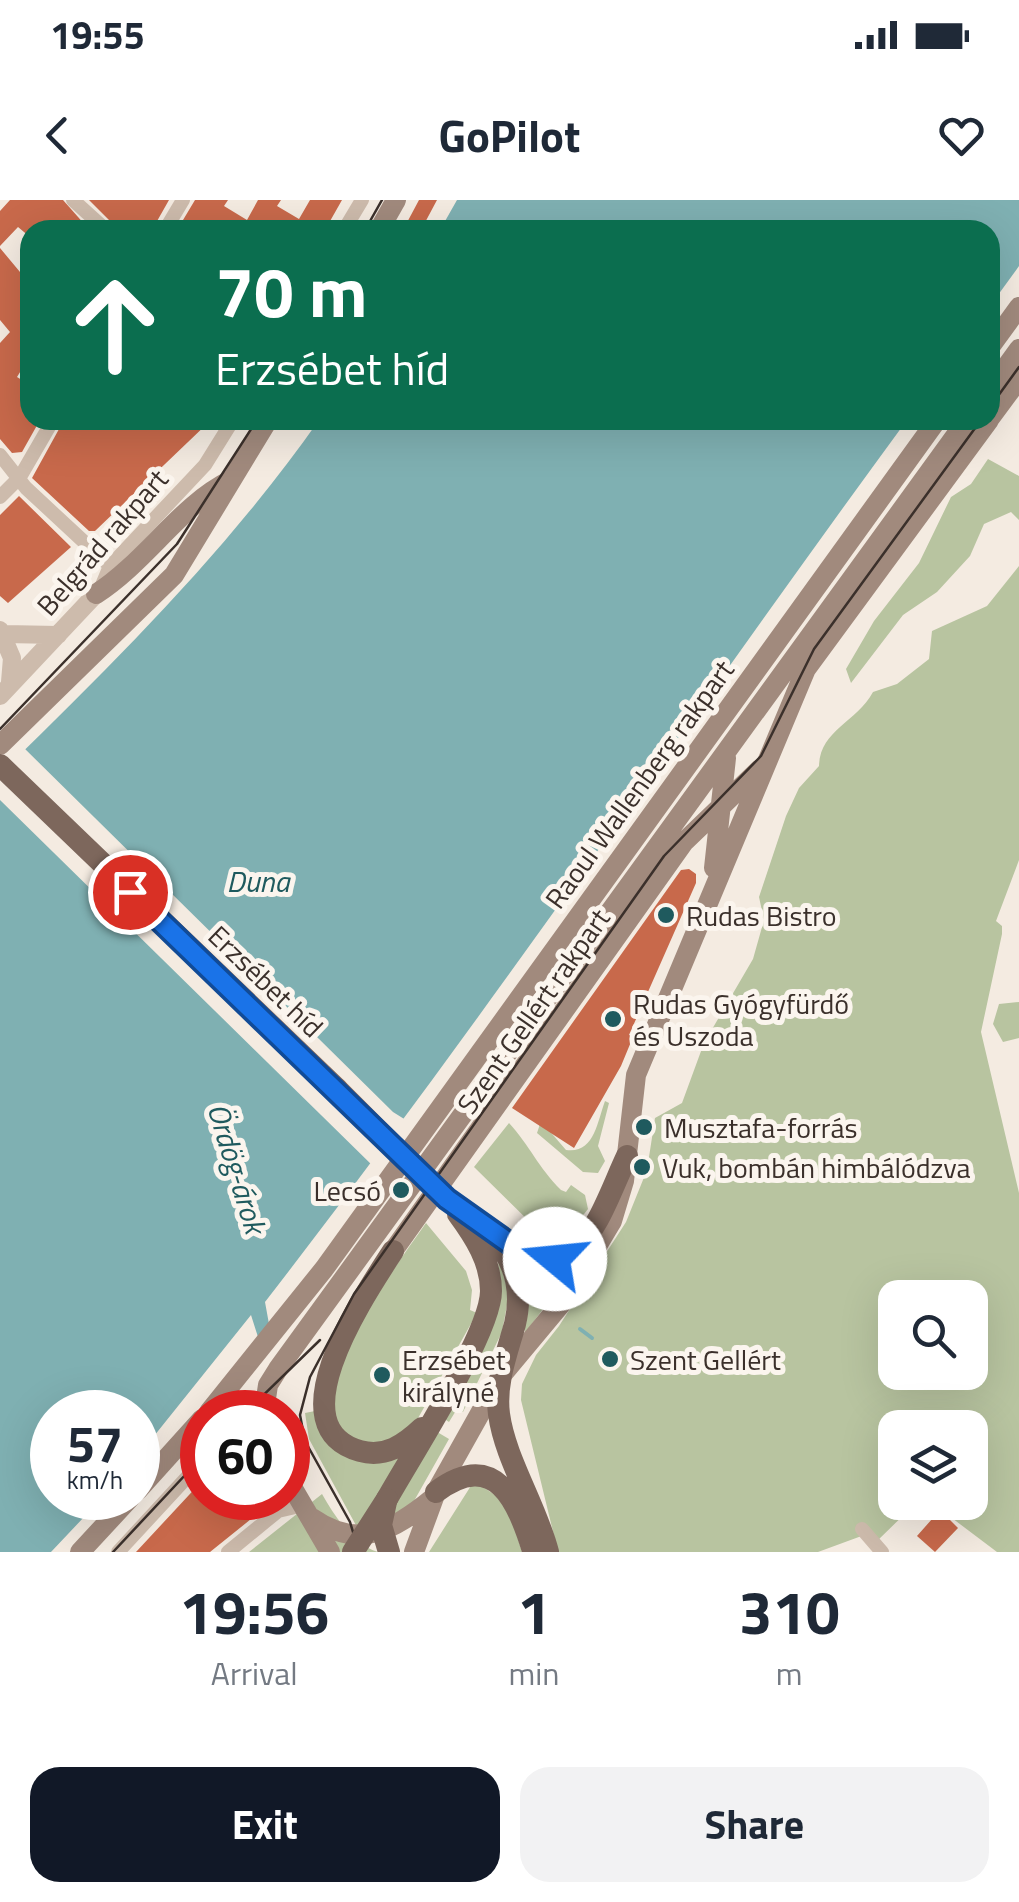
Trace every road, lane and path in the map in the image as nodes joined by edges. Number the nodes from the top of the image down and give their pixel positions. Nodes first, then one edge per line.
1 (73, 200) edge
2 (95, 220) edge
3 (1019, 307) edge
4 (1000, 333) edge
5 (1019, 349) edge
6 (1000, 375) edge
7 (1019, 378) edge
8 (1000, 404) edge
9 (47, 430) edge
10 (228, 430) edge
11 (262, 430) edge
12 (931, 430) edge
13 (960, 430) edge
14 (981, 430) edge
15 (0, 455) edge
16 (20, 477) junction
17 (235, 478) junction
18 (0, 497) edge
19 (110, 566) junction
20 (96, 594) junction
21 (2, 632) edge
22 (58, 635) junction
23 (45, 649) junction
24 (6, 656) edge
25 (5, 689) edge
26 (0, 705) edge
27 (0, 745) edge
28 (730, 746) junction
29 (768, 760) junction
30 (0, 765) edge
31 (721, 805) junction
32 (670, 862) junction
33 (711, 895) junction
34 (627, 1156) junction
35 (447, 1199) junction
36 (498, 1238) junction
37 (393, 1251) joint
38 (501, 1376) junction
39 (241, 1390) edge
40 (270, 1390) edge
41 (436, 1411) junction
42 (180, 1443) edge
43 (160, 1466) edge
44 (180, 1485) edge
45 (434, 1495) junction
46 (387, 1499) junction
47 (310, 1508) edge
48 (310, 1516) edge
49 (110, 1520) edge
50 (267, 1520) edge
51 (862, 1529) dead end
52 (80, 1552) edge
53 (118, 1552) edge
54 (228, 1552) edge
55 (330, 1552) edge
56 (353, 1552) edge
57 (389, 1552) edge
58 (414, 1552) edge
59 (533, 1552) edge
60 (548, 1552) edge
61 (882, 1552) edge

1 - 2 street
3 - 4 main road
5 - 6 main road
7 - 8 main road, Szent Gellért rakpart
9 - 16 street
10 - 19 street, Belgrád rakpart
11 - 17 main road
12 - 39 main road, Raoul Wallenberg rakpart
13 - 28 main road, Szent Gellért rakpart
14 - 29 main road, Szent Gellért rakpart
15 - 16 street
16 - 18 street
16 - 19 street
17 - 20 main road
17 - 27 main road
19 - 20 street, Belgrád rakpart
20 - 22 street, Belgrád rakpart
21 - 22 street
21 - 24 street
22 - 23 street, Belgrád rakpart
23 - 24 street
23 - 25 street, Belgrád rakpart
23 - 26 street, Belgrád rakpart
24 - 25 street
28 - 31 main road, Szent Gellért rakpart
28 - 40 main road, Szent Gellért rakpart
29 - 31 main road, Szent Gellért rakpart
29 - 33 main road, Szent Gellért rakpart
30 - 35 main road, Erzsébet híd, bridge
31 - 32 main road, Szent Gellért rakpart
31 - 33 main road, Szent Gellért rakpart
32 - 33 main road
32 - 37 main road, Szent Gellért rakpart
33 - 34 main road, Szent Gellért rakpart
34 - 36 main road
34 - 38 main road, Szent Gellért rakpart
35 - 36 main road
35 - 41 main road
36 - 38 main road
37 - 41 main road
38 - 45 main road, Szent Gellért rakpart
38 - 60 main road
41 - 46 main road
42 - 43 main road
44 - 53 street
45 - 47 main road
45 - 58 main road
45 - 59 main road
46 - 56 main road, bridge
46 - 57 main road, bridge
48 - 55 main road
49 - 52 main road
50 - 54 street
51 - 61 street

